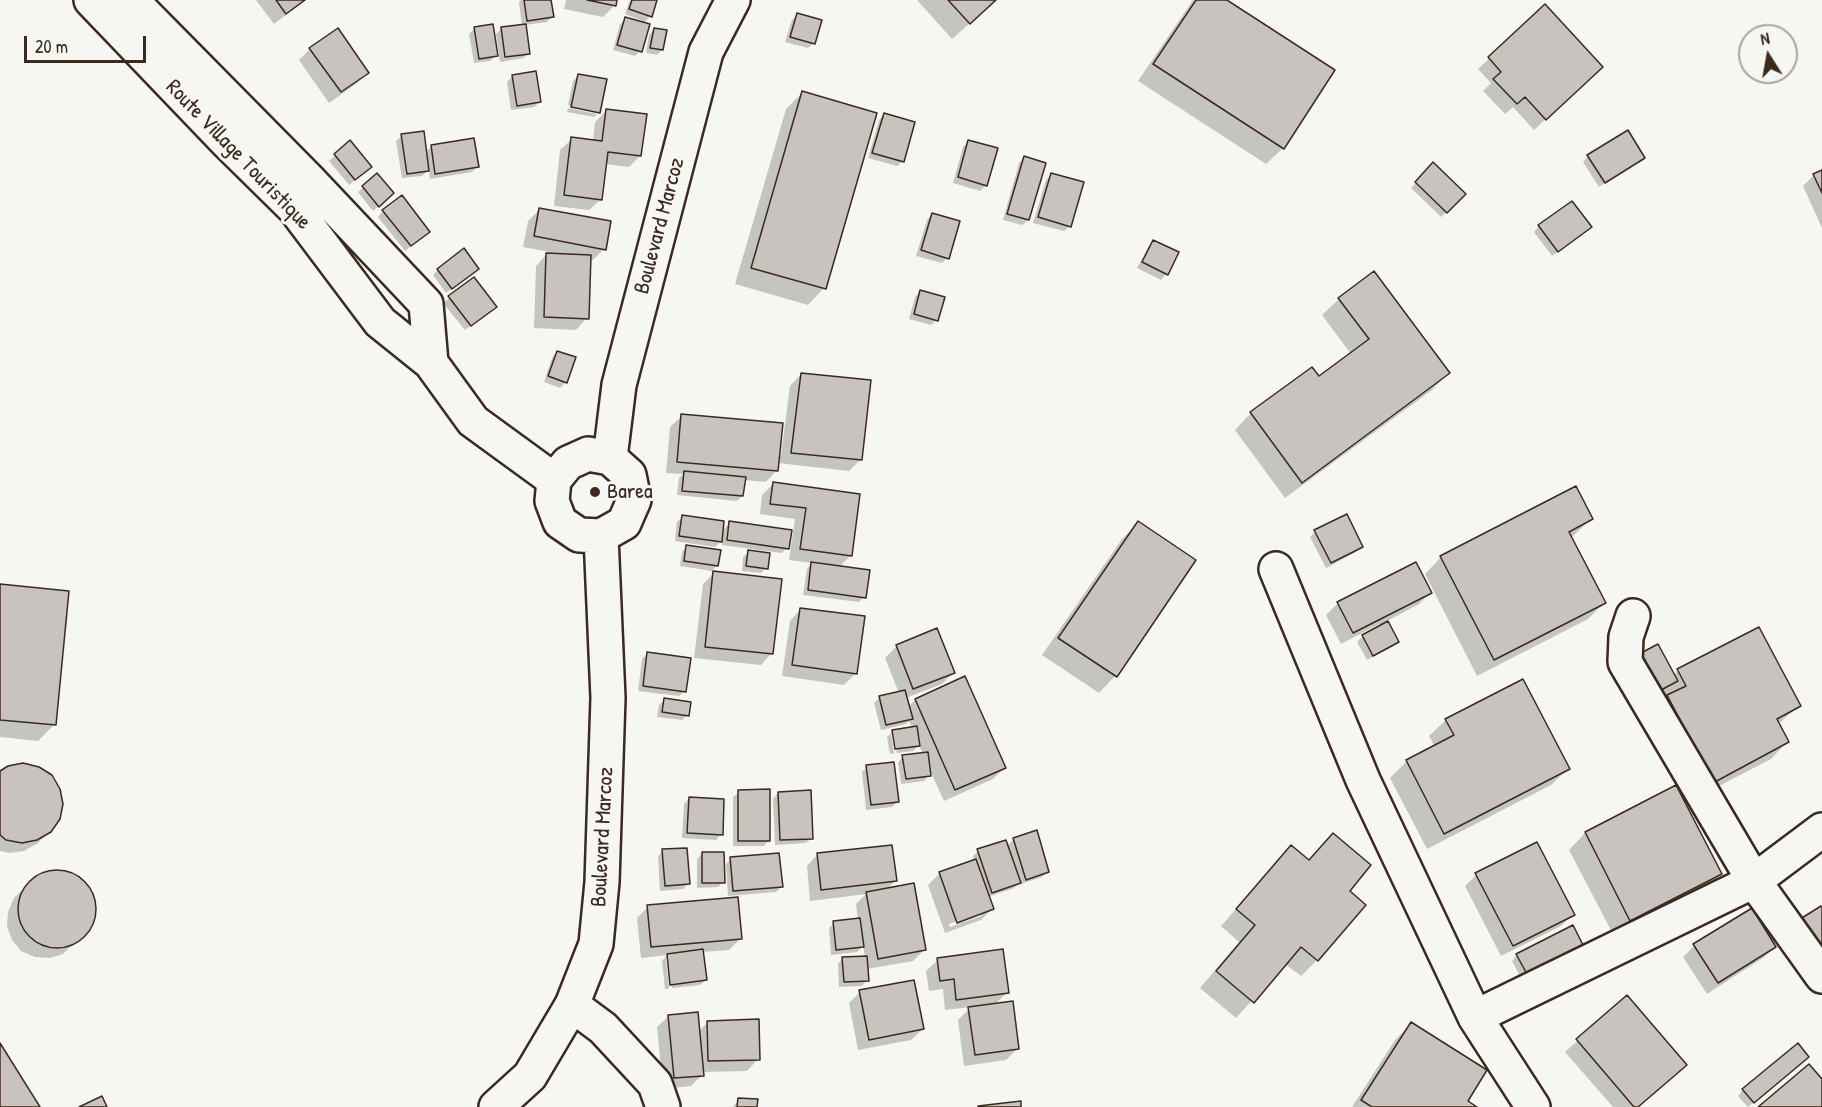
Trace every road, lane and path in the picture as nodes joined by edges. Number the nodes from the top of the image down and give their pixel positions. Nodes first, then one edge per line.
1 (91, 0) edge
2 (130, 0) edge
3 (733, 0) edge
4 (431, 363) junction
5 (610, 458) junction
6 (554, 480) junction
7 (601, 536) junction
8 (1276, 569) dead end
9 (1633, 616) dead end
10 (1822, 830) edge
11 (1754, 881) junction
12 (1822, 976) edge
13 (572, 1005) junction
14 (1475, 1017) junction
15 (496, 1107) edge
16 (663, 1107) edge
17 (1533, 1107) edge

1 - 4 street, Route Village Touristique
2 - 4 street, Route Village Touristique
3 - 5 street, Boulevard Marcoz
4 - 6 street, Route Village Touristique
5 - 6 street
5 - 7 street
6 - 7 street
7 - 13 street, Boulevard Marcoz
8 - 14 street
9 - 11 street
10 - 11 street
11 - 12 street
11 - 14 street
13 - 15 street, Boulevard Marcoz
13 - 16 street
14 - 17 street

